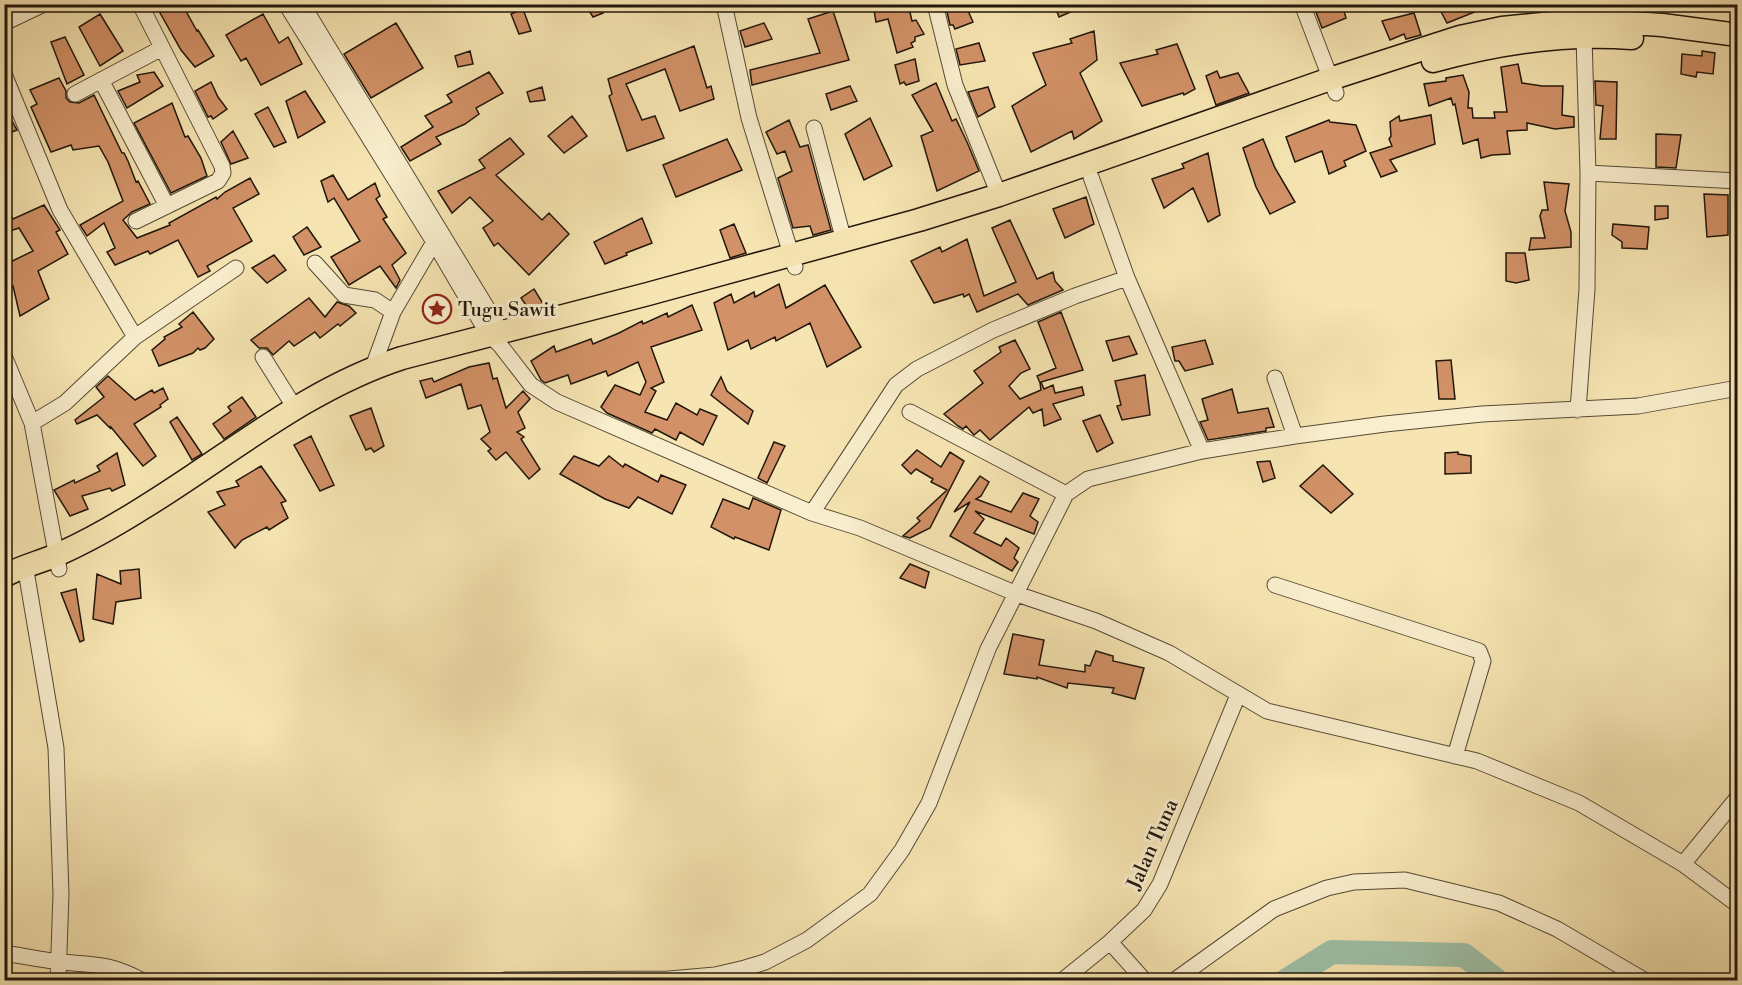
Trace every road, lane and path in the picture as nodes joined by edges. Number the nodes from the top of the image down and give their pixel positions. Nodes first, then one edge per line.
1 (44, 4) edge
2 (140, 4) edge
3 (286, 4) edge
4 (302, 4) edge
5 (724, 4) edge
6 (935, 4) edge
7 (1302, 4) edge
8 (23, 9) edge
9 (1583, 21) edge
10 (4, 23) edge
11 (1737, 35) edge
12 (162, 48) junction
13 (1737, 50) edge
14 (4, 74) edge
15 (101, 80) junction
16 (1333, 86) junction
17 (75, 94) dead end
18 (814, 128) dead end
19 (1588, 173) junction
20 (1091, 177) junction
21 (1737, 181) edge
22 (999, 195) junction
23 (167, 206) junction
24 (135, 221) dead end
25 (439, 238) junction
26 (844, 241) junction
27 (793, 261) junction
28 (315, 263) dead end
29 (236, 268) dead end
30 (1127, 278) junction
31 (393, 312) junction
32 (135, 337) junction
33 (496, 337) junction
34 (4, 356) edge
35 (263, 357) dead end
36 (373, 367) junction
37 (1275, 378) dead end
38 (1737, 388) edge
39 (295, 408) junction
40 (1578, 410) junction
41 (910, 412) dead end
42 (32, 423) junction
43 (1295, 436) junction
44 (1202, 451) junction
45 (1066, 495) junction
46 (812, 513) junction
47 (58, 562) junction
48 (26, 571) junction
49 (4, 576) edge
50 (4, 582) edge
51 (1275, 585) dead end
52 (1017, 594) junction
53 (1238, 695) junction
54 (1455, 756) junction
55 (1737, 797) edge
56 (1683, 864) junction
57 (1737, 905) edge
58 (1110, 942) junction
59 (4, 953) edge
60 (59, 962) junction
61 (58, 981) edge
62 (141, 981) edge
63 (505, 981) edge
64 (1063, 981) edge
65 (1144, 981) edge
66 (1175, 981) edge
67 (1644, 981) edge

1 - 8 street
2 - 12 street
3 - 25 street
4 - 25 street
5 - 27 street
6 - 22 street
7 - 16 street
8 - 10 street
9 - 11 highway
9 - 13 highway
9 - 16 highway
9 - 19 street
12 - 15 street
12 - 23 street
14 - 32 street
15 - 17 street
15 - 23 street
16 - 20 highway
16 - 22 highway
18 - 26 street
19 - 21 street
19 - 40 street
20 - 27 highway
20 - 30 street
22 - 26 highway
23 - 24 street
25 - 31 street
25 - 33 street
26 - 27 highway
27 - 33 highway
28 - 31 street
29 - 32 street
30 - 44 street
30 - 46 street
31 - 36 street
32 - 42 street
33 - 36 highway
33 - 46 street
33 - 47 highway
34 - 42 street
35 - 39 street
36 - 39 highway
37 - 43 street
38 - 40 street
39 - 47 highway
40 - 43 street
41 - 45 street
42 - 47 street
43 - 44 street
44 - 45 street
45 - 52 street
46 - 52 street
47 - 48 highway
48 - 49 highway
48 - 50 highway
48 - 60 street
51 - 54 street
52 - 53 street
52 - 63 street
53 - 54 street
53 - 58 street, Jalan Tuna
54 - 56 street
55 - 56 street
56 - 57 street
58 - 64 street, Jalan Tuna
58 - 65 street
59 - 60 street
60 - 61 street
60 - 62 street
66 - 67 street

